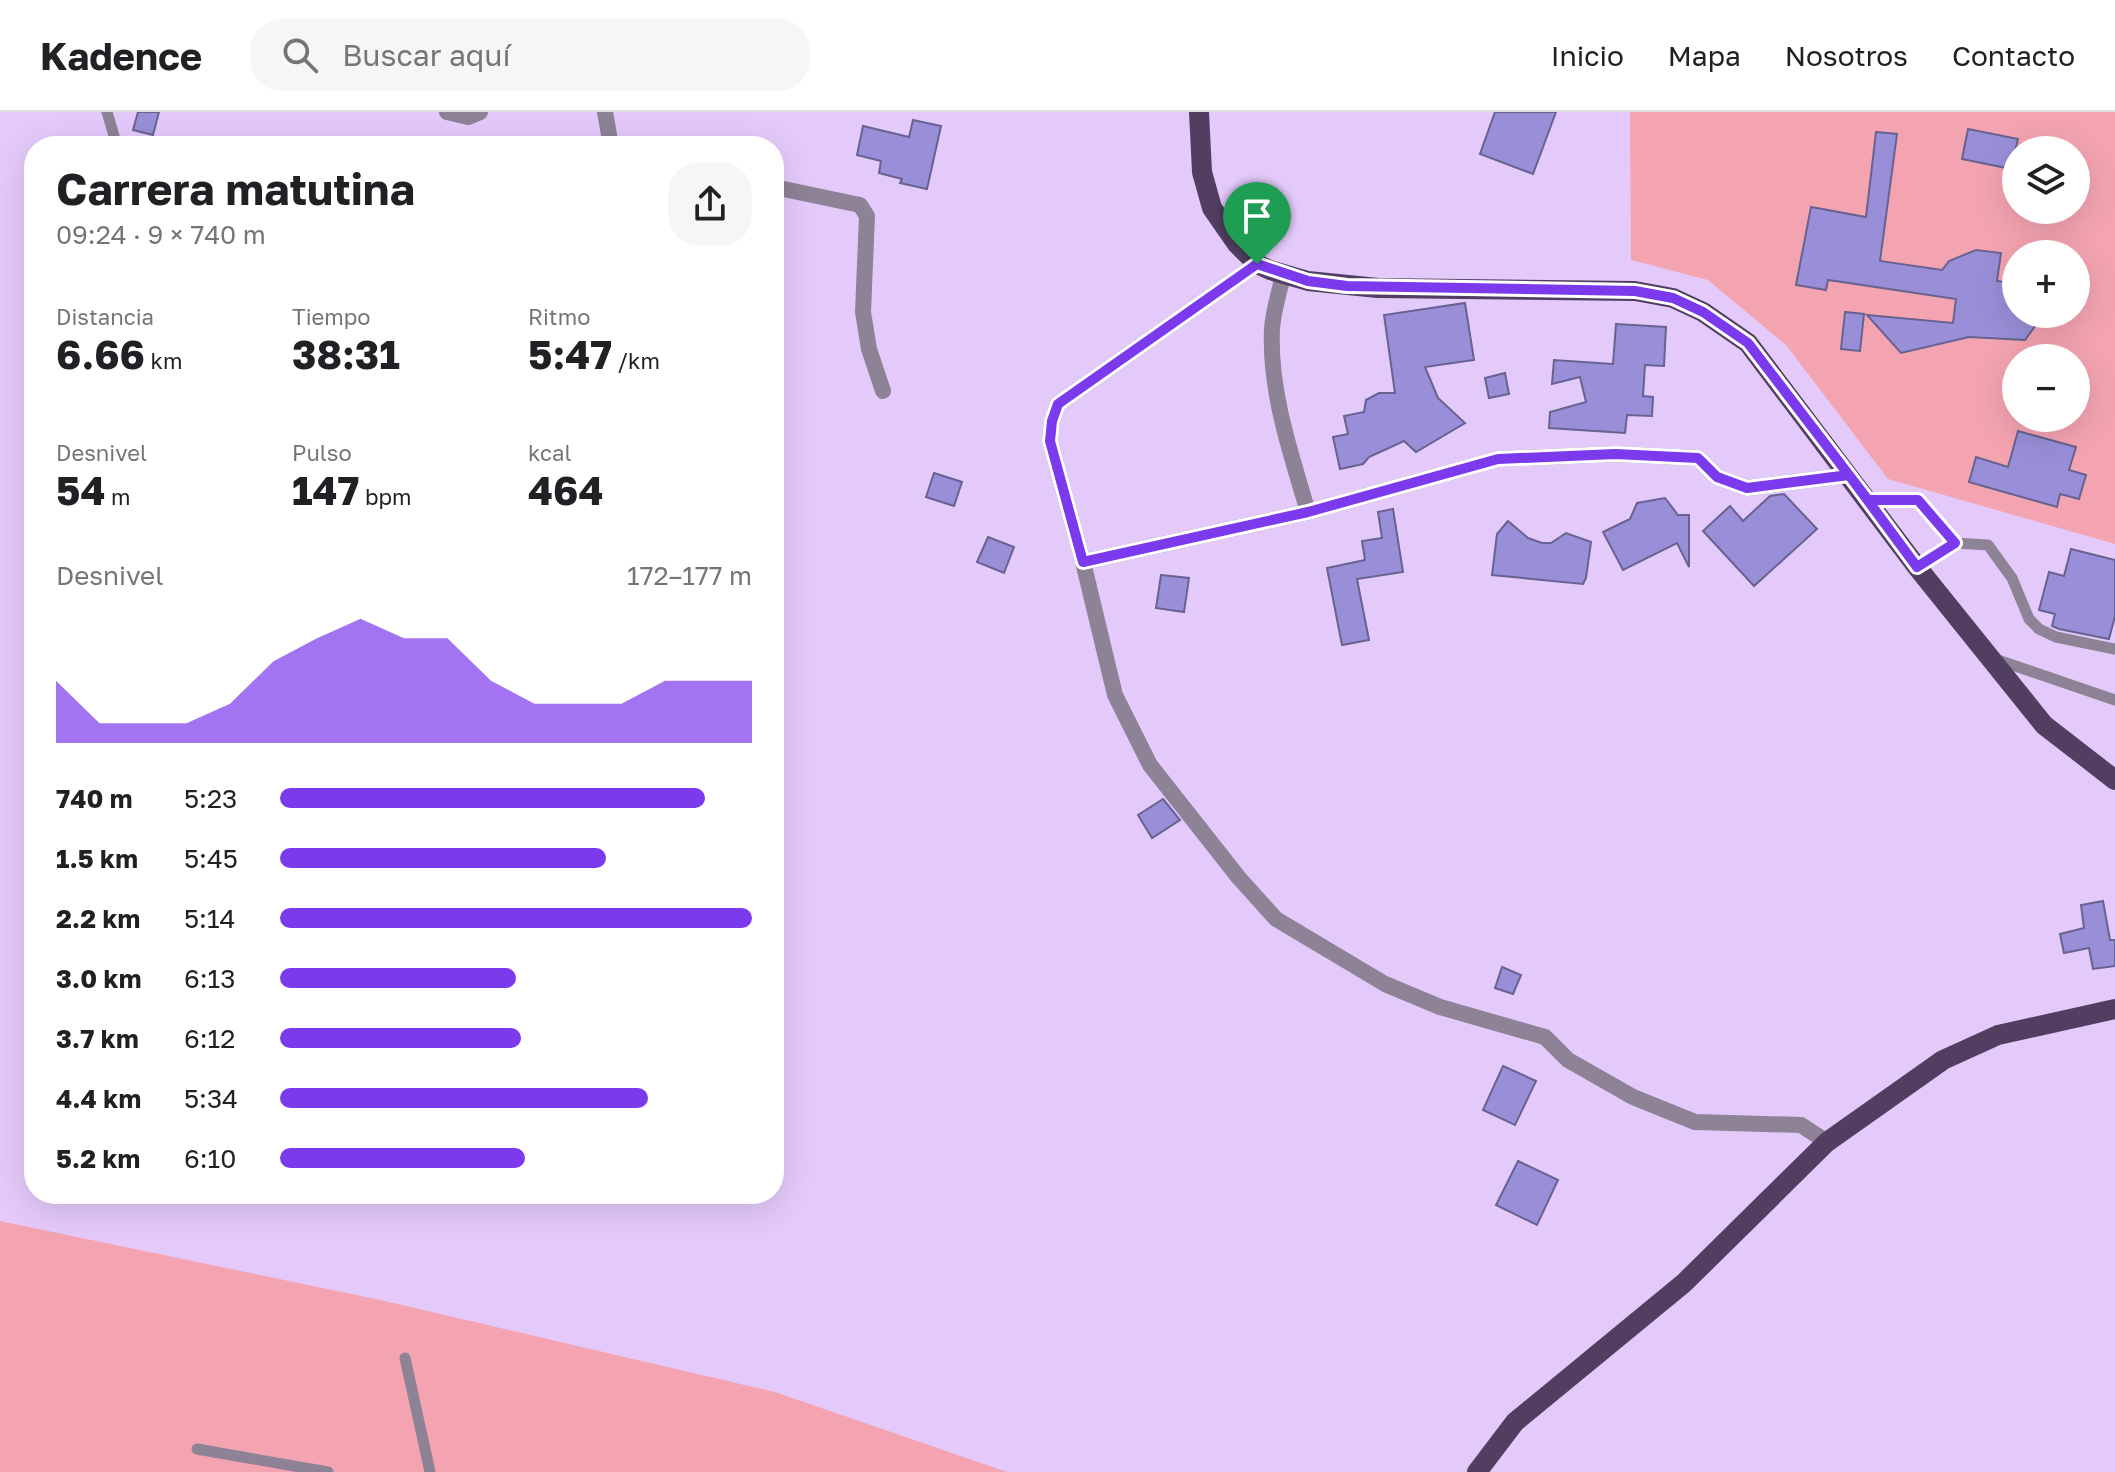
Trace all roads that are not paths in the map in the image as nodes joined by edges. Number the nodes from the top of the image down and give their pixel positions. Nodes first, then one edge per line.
1 (107, 112) edge
2 (447, 112) edge
3 (480, 112) edge
4 (605, 112) edge
5 (1199, 112) edge
6 (114, 136) edge
7 (609, 136) edge
8 (784, 189) edge
9 (1257, 264) junction
10 (1283, 274) junction
11 (883, 391) dead end
12 (1849, 475) junction
13 (1868, 500) junction
14 (1308, 512) junction
15 (1955, 543) junction
16 (1083, 562) junction
17 (1917, 567) junction
18 (2115, 649) edge
19 (1990, 658) junction
20 (2115, 700) edge
21 (2115, 780) edge
22 (2115, 1009) edge
23 (1827, 1142) junction
24 (405, 1358) dead end
25 (197, 1449) dead end
26 (328, 1472) edge
27 (430, 1472) edge
28 (1477, 1472) edge

1 - 6 lane
2 - 3 street
4 - 7 street
5 - 9 main road
8 - 11 street
9 - 10 main road
9 - 16 street
10 - 12 main road
10 - 14 street
12 - 13 main road
12 - 14 street
13 - 15 lane
13 - 17 main road
14 - 16 street
15 - 17 lane
15 - 18 lane
16 - 23 street
17 - 19 main road
19 - 20 lane
19 - 21 main road
22 - 23 main road
23 - 28 main road
24 - 27 lane
25 - 26 lane

